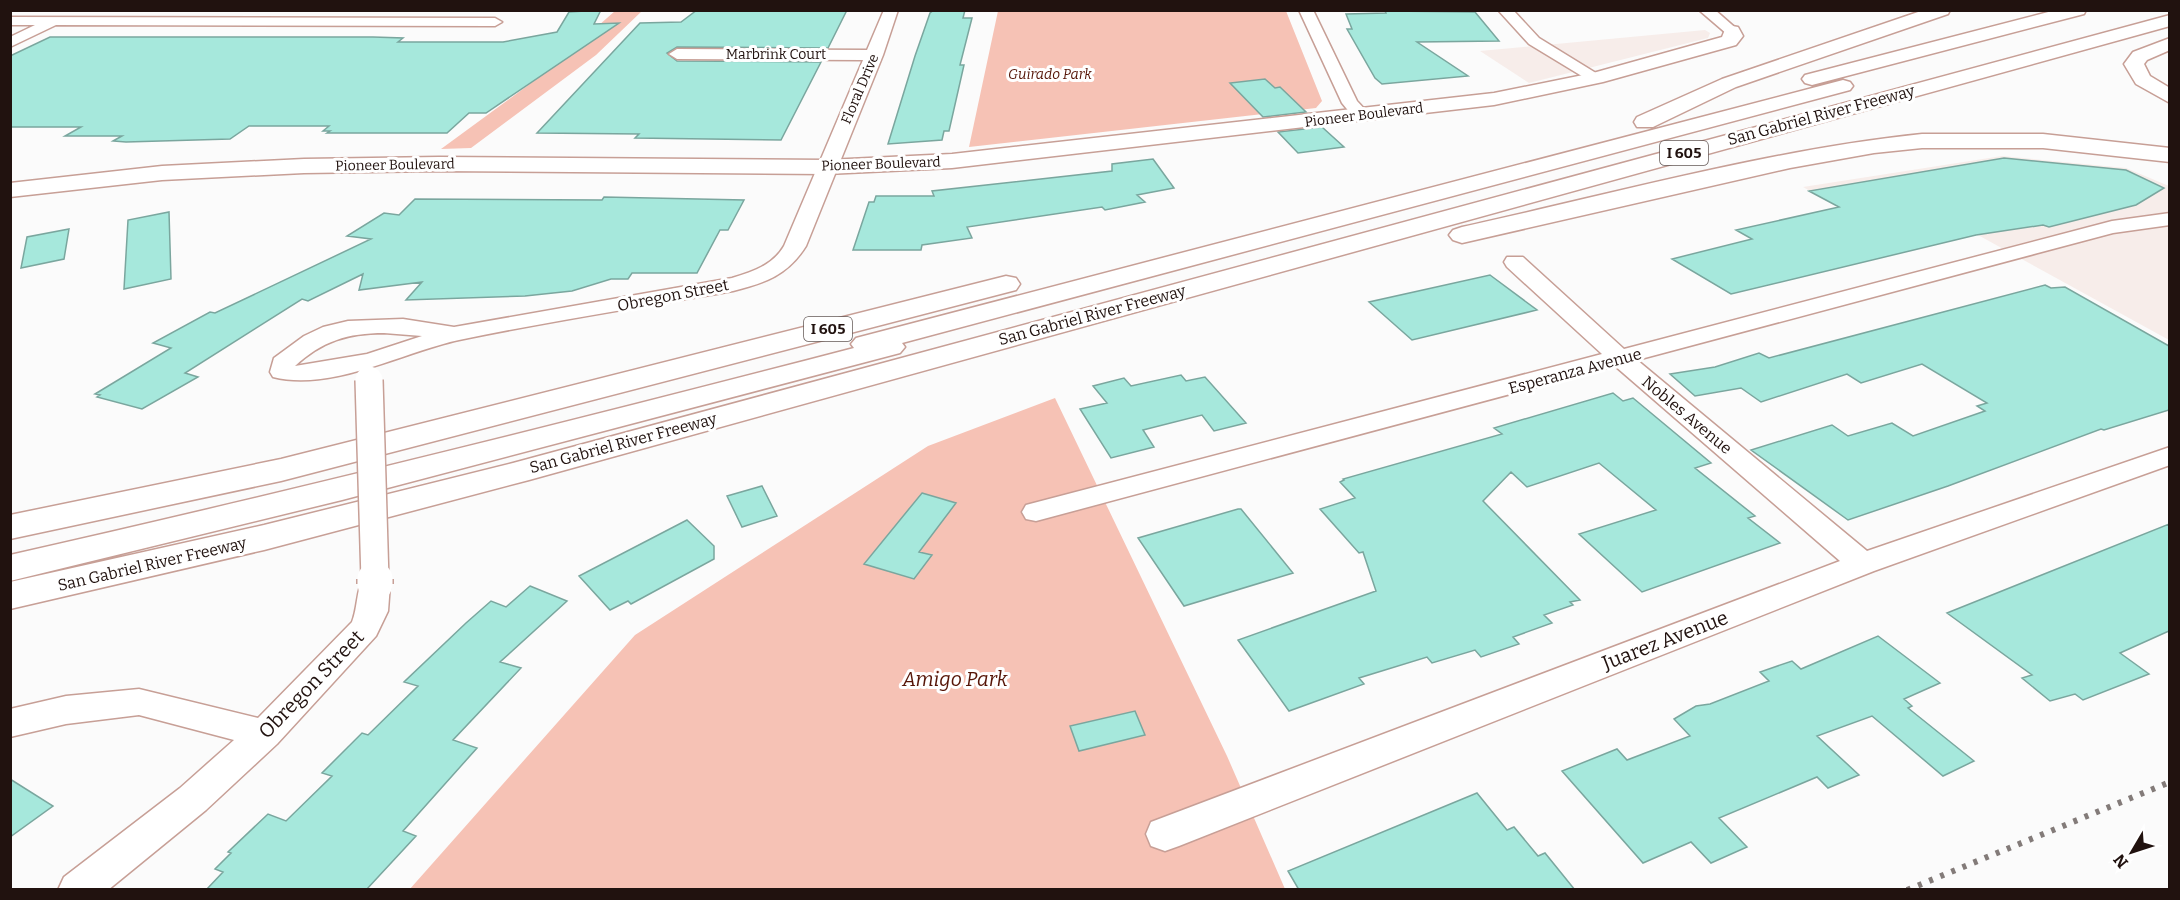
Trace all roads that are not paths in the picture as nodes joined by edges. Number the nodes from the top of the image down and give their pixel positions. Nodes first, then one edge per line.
1 (78, 10) edge
2 (891, 10) edge
3 (1306, 10) edge
4 (1505, 10) edge
5 (1706, 10) edge
6 (1942, 10) edge
7 (2078, 10) edge
8 (2129, 10) edge
9 (2152, 10) edge
10 (2169, 20) edge
11 (10, 21) edge
12 (57, 21) junction
13 (495, 22) dead end
14 (1732, 31) joint
15 (10, 43) edge
16 (2169, 43) edge
17 (677, 54) dead end
18 (875, 55) junction
19 (1596, 78) junction
20 (2169, 97) edge
21 (1361, 115) junction
22 (1643, 122) junction
23 (2169, 155) edge
24 (827, 167) junction
25 (10, 190) edge
26 (2169, 203) edge
27 (2169, 219) edge
28 (2112, 227) junction
29 (1515, 262) dead end
30 (1198, 286) junction
31 (454, 334) junction
32 (1621, 359) junction
33 (371, 370) junction
34 (2169, 455) edge
35 (1036, 512) dead end
36 (10, 527) edge
37 (10, 558) edge
38 (1863, 564) junction
39 (10, 568) edge
40 (10, 596) edge
41 (10, 723) edge
42 (264, 734) junction
43 (1164, 834) dead end
44 (78, 890) edge

1 - 12 street
2 - 18 street, Floral Drive
3 - 21 street
4 - 19 street
5 - 14 street
6 - 22 main road
7 - 22 main road, I 605
8 - 37 main road
9 - 39 main road
10 - 30 main road, San Gabriel River Freeway / I 605
11 - 12 street
12 - 13 street
12 - 15 street
14 - 19 main road, Pioneer Boulevard
16 - 20 main road
17 - 18 street, Marbrink Court
18 - 24 street, Floral Drive
19 - 21 main road, Pioneer Boulevard
21 - 24 main road, Pioneer Boulevard
22 - 36 main road, I 605
23 - 30 main road
24 - 25 main road, Pioneer Boulevard
24 - 31 street, Obregon Street
26 - 28 street, Esperanza Avenue
27 - 28 street, Esperanza Avenue
28 - 32 street, Esperanza Avenue
29 - 32 street, Nobles Avenue
30 - 40 main road, San Gabriel River Freeway / I 605
31 - 33 street, Obregon Street
31 - 33 street, Obregon Street
32 - 35 street, Esperanza Avenue
32 - 38 street, Nobles Avenue
33 - 42 street, Obregon Street, bridge
34 - 38 street, Juarez Avenue
38 - 43 street, Juarez Avenue
41 - 42 street
42 - 44 street, Obregon Street

